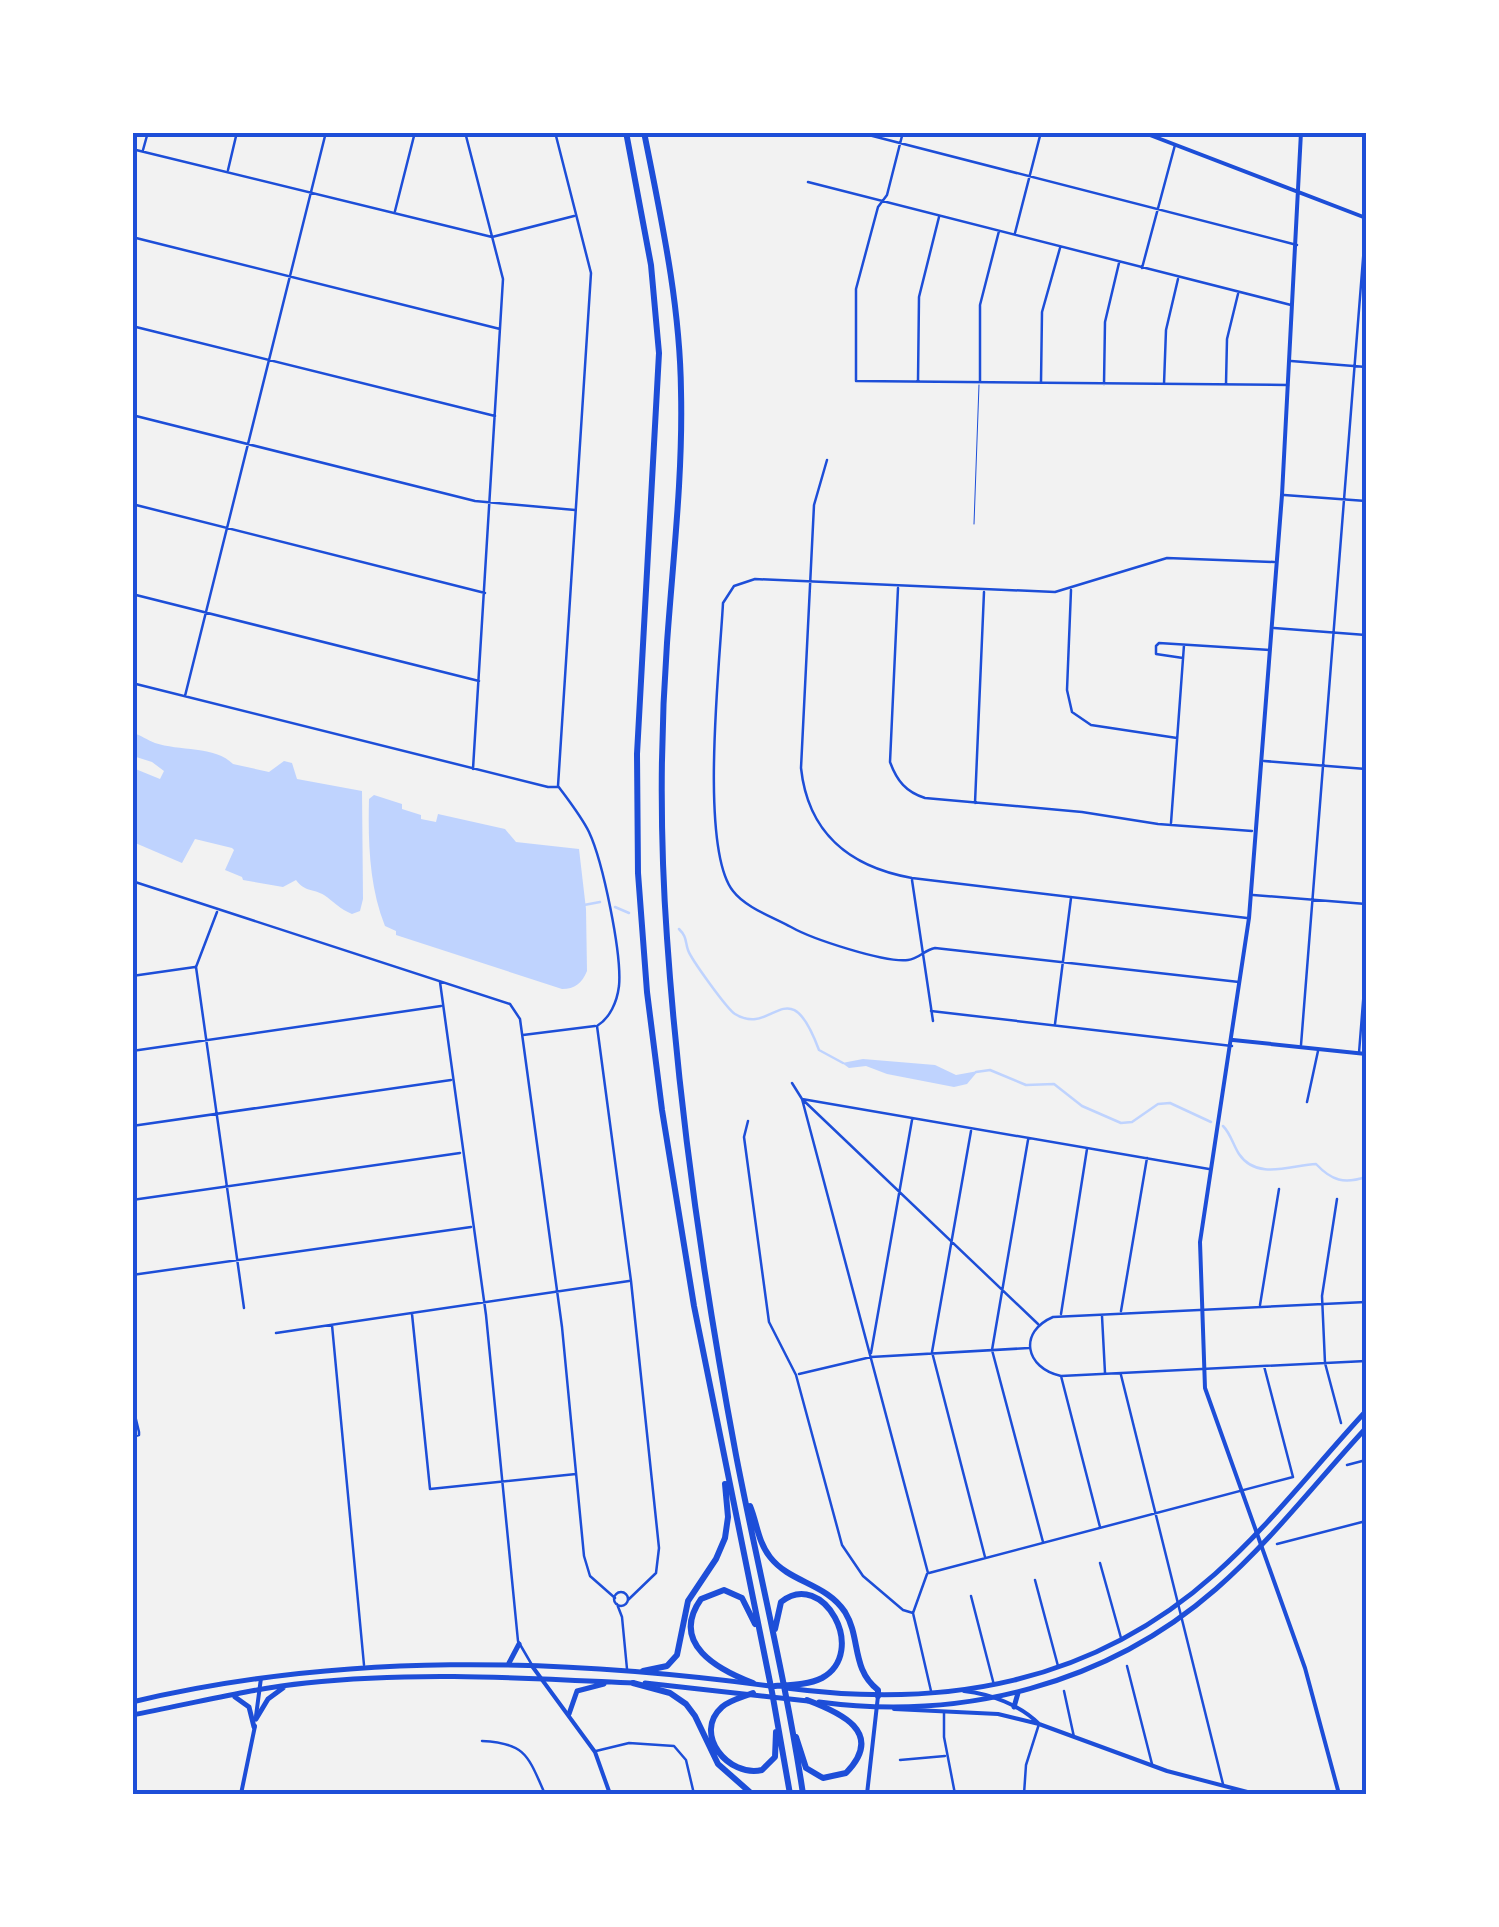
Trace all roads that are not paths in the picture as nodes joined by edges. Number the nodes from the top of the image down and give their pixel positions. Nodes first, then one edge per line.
1 (148, 132) edge
2 (237, 132) edge
3 (326, 132) edge
4 (415, 132) edge
5 (465, 132) edge
6 (555, 132) edge
7 (626, 132) edge
8 (644, 132) edge
9 (857, 132) edge
10 (903, 132) edge
11 (1041, 132) edge
12 (1142, 132) edge
13 (1301, 132) edge
14 (900, 144) junction
15 (1175, 144) junction
16 (132, 149) edge
17 (143, 152) junction
18 (228, 171) junction
19 (1029, 176) junction
20 (808, 182) dead end
21 (311, 192) junction
22 (1298, 192) junction
23 (884, 200) junction
24 (1158, 210) junction
25 (394, 213) junction
26 (576, 215) junction
27 (940, 215) junction
28 (1366, 219) edge
29 (1000, 231) junction
30 (1014, 235) junction
31 (132, 237) edge
32 (492, 237) junction
33 (1297, 245) junction
34 (1060, 246) junction
35 (1120, 262) junction
36 (1142, 268) junction
37 (290, 276) junction
38 (1178, 277) junction
39 (1239, 292) junction
40 (1294, 306) junction
41 (132, 326) edge
42 (500, 329) junction
43 (270, 360) junction
44 (1290, 361) junction
45 (1356, 366) junction
46 (1366, 367) edge
47 (918, 381) junction
48 (980, 382) junction
49 (1041, 382) junction
50 (1104, 384) junction
51 (1164, 384) junction
52 (1226, 384) junction
53 (1289, 385) junction
54 (132, 415) edge
55 (495, 416) junction
56 (249, 444) junction
57 (827, 460) dead end
58 (1282, 495) junction
59 (1344, 499) junction
60 (1366, 501) edge
61 (132, 504) edge
62 (490, 504) junction
63 (576, 510) junction
64 (974, 524) dead end
65 (228, 528) junction
66 (1277, 562) junction
67 (810, 582) junction
68 (898, 586) junction
69 (1071, 589) junction
70 (984, 590) junction
71 (485, 592) junction
72 (132, 594) edge
73 (206, 612) junction
74 (1273, 628) junction
75 (1334, 632) junction
76 (1366, 635) edge
77 (1184, 645) junction
78 (1271, 650) junction
79 (1183, 658) junction
80 (479, 681) junction
81 (132, 683) edge
82 (185, 696) junction
83 (1177, 738) junction
84 (1263, 761) junction
85 (1324, 766) junction
86 (473, 769) junction
87 (1366, 770) edge
88 (558, 786) junction
89 (974, 803) junction
90 (1171, 825) junction
91 (1256, 831) junction
92 (912, 878) junction
93 (132, 881) edge
94 (1251, 894) junction
95 (1071, 898) junction
96 (1312, 900) junction
97 (1366, 904) edge
98 (218, 909) junction
99 (1249, 918) junction
100 (923, 952) junction
101 (1063, 962) junction
102 (1366, 964) edge
103 (196, 967) junction
104 (132, 976) edge
105 (440, 981) junction
106 (1240, 982) junction
107 (442, 1006) junction
108 (931, 1011) junction
109 (933, 1021) dead end
110 (1055, 1025) junction
111 (597, 1026) junction
112 (522, 1036) junction
113 (206, 1040) junction
114 (1232, 1043) junction
115 (1301, 1048) junction
116 (132, 1050) edge
117 (1318, 1050) junction
118 (1359, 1054) junction
119 (1366, 1054) edge
120 (452, 1080) junction
121 (792, 1083) dead end
122 (802, 1098) junction
123 (1306, 1102) dead end
124 (217, 1114) junction
125 (912, 1118) junction
126 (748, 1121) dead end
127 (132, 1126) edge
128 (971, 1128) junction
129 (1028, 1138) junction
130 (1088, 1148) junction
131 (462, 1153) junction
132 (1147, 1158) junction
133 (1210, 1169) junction
134 (228, 1187) junction
135 (1279, 1189) dead end
136 (900, 1192) junction
137 (1337, 1199) dead end
138 (132, 1200) edge
139 (472, 1227) junction
140 (952, 1243) junction
141 (239, 1260) junction
142 (132, 1275) edge
143 (631, 1281) junction
144 (1003, 1290) junction
145 (557, 1291) junction
146 (484, 1302) junction
147 (1366, 1302) edge
148 (1322, 1304) junction
149 (1260, 1306) junction
150 (244, 1308) dead end
151 (1202, 1309) junction
152 (1121, 1312) junction
153 (412, 1313) junction
154 (1102, 1314) junction
155 (1060, 1316) junction
156 (332, 1324) junction
157 (1039, 1325) junction
158 (276, 1333) dead end
159 (1030, 1348) junction
160 (992, 1350) junction
161 (932, 1352) junction
162 (871, 1357) junction
163 (1366, 1361) edge
164 (1325, 1363) junction
165 (1264, 1366) junction
166 (1204, 1370) junction
167 (1120, 1373) junction
168 (1105, 1374) junction
169 (796, 1375) junction
170 (1061, 1376) junction
171 (132, 1403) edge
172 (1366, 1411) edge
173 (1341, 1424) dead end
174 (1366, 1428) edge
175 (132, 1437) edge
176 (1366, 1460) edge
177 (724, 1462) junction
178 (1347, 1465) dead end
179 (577, 1474) junction
180 (503, 1482) junction
181 (742, 1488) junction
182 (1241, 1493) junction
183 (1156, 1515) junction
184 (1366, 1521) edge
185 (1101, 1528) junction
186 (1256, 1533) junction
187 (1044, 1544) junction
188 (1276, 1544) dead end
189 (1260, 1545) junction
190 (985, 1559) junction
191 (1100, 1563) dead end
192 (928, 1573) junction
193 (1035, 1580) dead end
194 (606, 1590) junction
195 (638, 1590) junction
196 (619, 1592) junction
197 (625, 1594) junction
198 (971, 1596) dead end
199 (614, 1598) junction
200 (627, 1602) junction
201 (617, 1604) junction
202 (1178, 1604) junction
203 (912, 1613) junction
204 (622, 1616) junction
205 (1182, 1616) junction
206 (760, 1636) junction
207 (1121, 1639) junction
208 (774, 1640) junction
209 (518, 1644) junction
210 (508, 1664) junction
211 (532, 1666) junction
212 (1126, 1666) dead end
213 (364, 1667) junction
214 (1058, 1668) junction
215 (627, 1670) junction
216 (643, 1671) junction
217 (261, 1678) junction
218 (542, 1678) junction
219 (613, 1682) junction
220 (634, 1683) junction
221 (753, 1683) junction
222 (286, 1686) junction
223 (775, 1686) joint
224 (994, 1686) junction
225 (802, 1687) junction
226 (261, 1690) junction
227 (964, 1691) junction
228 (1064, 1691) dead end
229 (1018, 1693) junction
230 (753, 1694) junction
231 (932, 1695) junction
232 (232, 1696) junction
233 (878, 1696) junction
234 (996, 1698) junction
235 (807, 1700) junction
236 (132, 1702) edge
237 (1014, 1707) junction
238 (877, 1708) junction
239 (894, 1708) junction
240 (944, 1710) junction
241 (569, 1714) junction
242 (776, 1714) junction
243 (132, 1715) edge
244 (255, 1723) junction
245 (1040, 1724) junction
246 (792, 1726) junction
247 (1074, 1738) junction
248 (482, 1741) dead end
249 (595, 1752) junction
250 (947, 1756) junction
251 (900, 1760) dead end
252 (1152, 1766) junction
253 (1223, 1786) junction
254 (241, 1794) edge
255 (545, 1794) edge
256 (608, 1794) edge
257 (694, 1794) edge
258 (752, 1794) edge
259 (790, 1794) edge
260 (802, 1794) edge
261 (867, 1794) edge
262 (954, 1794) edge
263 (1024, 1794) edge
264 (1255, 1794) edge
265 (1339, 1794) edge

1 - 17 street
2 - 18 street
3 - 21 street
4 - 25 street
5 - 32 street
6 - 26 street
7 - 177 highway
8 - 181 highway
9 - 14 street
10 - 14 street
11 - 19 street
12 - 15 street
13 - 22 street
14 - 19 street
14 - 23 street
15 - 22 street
15 - 24 street
16 - 17 street
17 - 18 street
18 - 21 street
19 - 24 street
19 - 30 street
20 - 23 street
21 - 25 street
21 - 37 street
22 - 28 street
22 - 33 street
23 - 27 street
23 - 47 street
24 - 33 street
24 - 36 street
25 - 32 street
26 - 32 street
26 - 63 street
27 - 29 street
27 - 47 street
28 - 45 street
29 - 30 street
29 - 48 street
30 - 34 street
31 - 37 street
32 - 42 street
33 - 40 street
34 - 35 street
34 - 49 street
35 - 36 street
35 - 50 street
36 - 38 street
37 - 42 street
37 - 43 street
38 - 39 street
38 - 51 street
39 - 40 street
39 - 52 street
40 - 44 street
41 - 43 street
42 - 55 street
43 - 55 street
43 - 56 street
44 - 45 street
44 - 53 street
45 - 46 street
45 - 59 street
47 - 48 street
48 - 49 street
48 - 64 lane
49 - 50 street
50 - 51 street
51 - 52 street
52 - 53 street
53 - 58 street
54 - 56 street
55 - 62 street
56 - 62 street
56 - 65 street
57 - 67 street
58 - 59 street
58 - 66 street
59 - 60 street
59 - 75 street
61 - 65 street
62 - 63 street
62 - 71 street
63 - 88 street
65 - 71 street
65 - 73 street
66 - 69 street
66 - 74 street
67 - 68 street
67 - 92 street
67 - 100 street
68 - 70 street
68 - 89 street
69 - 70 street
69 - 83 street
70 - 89 street
71 - 80 street
72 - 73 street
73 - 80 street
73 - 82 street
74 - 75 street
74 - 78 street
75 - 76 street
75 - 85 street
77 - 78 street
77 - 79 street
77 - 79 street
78 - 84 street
79 - 83 street
80 - 86 street
81 - 82 street
82 - 86 street
83 - 90 street
84 - 85 street
84 - 91 street
85 - 87 street
85 - 96 street
86 - 88 street
88 - 111 street
89 - 90 street
90 - 91 street
91 - 94 street
92 - 95 street
92 - 100 street
93 - 98 street
94 - 96 street
94 - 99 street
95 - 99 street
95 - 101 street
96 - 97 street
96 - 115 street
98 - 103 street
98 - 105 street
99 - 106 street
100 - 101 street
100 - 108 street
101 - 106 street
101 - 110 street
102 - 118 street
103 - 104 street
103 - 113 street
105 - 107 street
105 - 112 street
106 - 114 street
107 - 113 street
107 - 120 street
108 - 109 street
108 - 110 street
110 - 114 street
111 - 112 street
111 - 143 street
112 - 145 street
113 - 116 street
113 - 124 street
114 - 115 street
114 - 133 street
115 - 117 street
117 - 118 street
117 - 123 street
118 - 119 street
120 - 124 street
120 - 131 street
121 - 122 street
122 - 125 street
122 - 136 street
122 - 162 street
124 - 127 street
124 - 134 street
125 - 128 street
125 - 136 street
126 - 169 street
128 - 129 street
128 - 140 street
129 - 130 street
129 - 144 street
130 - 132 street
130 - 155 street
131 - 134 street
131 - 139 street
132 - 133 street
132 - 152 street
133 - 151 street
134 - 138 street
134 - 141 street
135 - 149 street
136 - 140 street
136 - 162 street
137 - 148 street
139 - 141 street
139 - 146 street
140 - 144 street
140 - 161 street
141 - 142 street
141 - 150 street
143 - 145 street
143 - 195 street
144 - 157 street
144 - 160 street
145 - 146 street
145 - 179 street
146 - 153 street
146 - 180 street
147 - 148 street
148 - 149 street
148 - 164 street
149 - 151 street
151 - 152 street
151 - 166 street
152 - 154 street
153 - 156 street
153 - 180 street
154 - 155 street
154 - 168 street
155 - 157 street
156 - 158 street
156 - 213 street
157 - 159 street
159 - 160 street
159 - 170 street
160 - 161 street
160 - 187 street
161 - 162 street
161 - 190 street
162 - 169 street
162 - 192 street
163 - 164 street
164 - 165 street
164 - 173 street
165 - 166 street
165 - 182 street
166 - 167 street
166 - 182 street
167 - 168 street
167 - 183 street
168 - 170 street
169 - 203 street
170 - 185 street
171 - 175 street
172 - 186 main road
174 - 189 main road
176 - 178 street
177 - 206 highway
177 - 216 highway
179 - 180 street
179 - 194 street
180 - 209 street
181 - 208 highway
181 - 233 highway
182 - 183 street
182 - 186 street
183 - 185 street
183 - 202 street
184 - 188 street
185 - 187 street
186 - 189 street
186 - 202 main road
187 - 190 street
189 - 205 main road
189 - 265 street
190 - 192 street
191 - 207 street
192 - 203 street
193 - 214 street
194 - 196 street
194 - 199 street
195 - 197 street
195 - 200 street
196 - 197 street
196 - 199 street
197 - 200 street
198 - 224 street
199 - 201 street
200 - 201 street
200 - 204 street
201 - 204 street
202 - 205 street
202 - 207 main road
203 - 231 street
204 - 215 street
205 - 229 main road
205 - 253 street
206 - 221 highway
206 - 242 highway
207 - 214 main road
208 - 225 highway
208 - 246 highway
209 - 210 main road
209 - 211 street
210 - 211 main road
210 - 213 main road
211 - 215 main road
211 - 218 street
212 - 252 street
213 - 217 main road
214 - 224 main road
215 - 216 main road
216 - 221 main road
217 - 226 street
217 - 236 main road
218 - 219 main road
218 - 222 main road
218 - 241 street
219 - 220 main road
219 - 241 main road
220 - 230 main road
220 - 258 highway
221 - 223 main road
222 - 226 main road
222 - 244 main road
223 - 225 highway
224 - 227 main road
225 - 233 main road
226 - 232 main road
226 - 244 street
227 - 231 main road
227 - 234 street
228 - 247 street
229 - 234 main road
229 - 237 main road
230 - 235 main road
230 - 242 highway
231 - 233 main road
232 - 243 main road
232 - 244 main road
233 - 238 street
234 - 237 street
234 - 239 main road
235 - 238 main road
235 - 246 highway
237 - 245 street
238 - 239 main road
238 - 261 street
239 - 240 street
240 - 245 street
240 - 250 street
241 - 249 street
242 - 259 highway
244 - 254 street
245 - 247 street
245 - 263 street
246 - 260 highway
247 - 252 street
248 - 255 street
249 - 256 street
249 - 257 street
250 - 251 street
250 - 262 street
252 - 253 street
253 - 264 street

